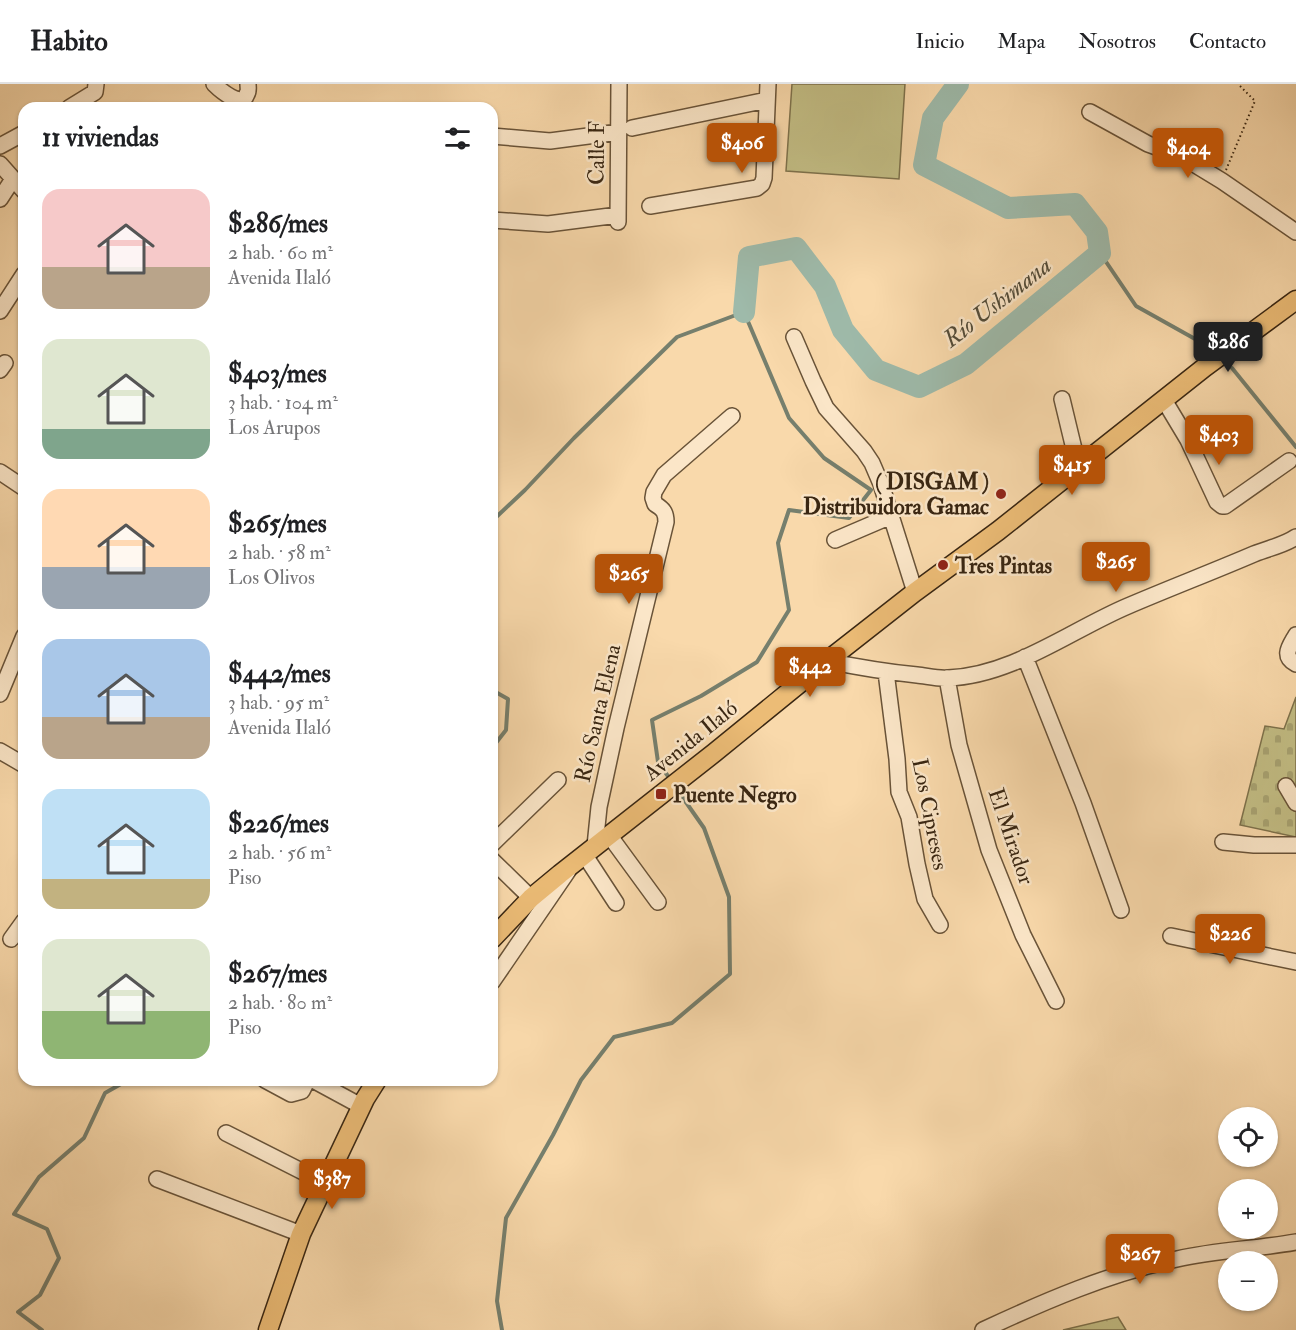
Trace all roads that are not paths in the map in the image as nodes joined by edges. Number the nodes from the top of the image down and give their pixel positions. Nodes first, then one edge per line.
1 (96, 84) edge
2 (214, 84) edge
3 (248, 84) edge
4 (619, 84) edge
5 (768, 84) edge
6 (767, 100) junction
7 (80, 102) edge
8 (1090, 112) dead end
9 (625, 130) junction
10 (18, 136) edge
11 (498, 137) edge
12 (0, 147) edge
13 (0, 164) edge
14 (13, 179) junction
15 (18, 184) edge
16 (0, 199) edge
17 (650, 206) dead end
18 (498, 220) edge
19 (1296, 232) edge
20 (18, 283) edge
21 (1296, 300) edge
22 (0, 311) edge
23 (794, 337) dead end
24 (1062, 399) dead end
25 (1164, 400) junction
26 (732, 417) dead end
27 (1289, 461) dead end
28 (1086, 462) junction
29 (0, 472) edge
30 (18, 484) edge
31 (891, 516) junction
32 (835, 540) dead end
33 (1293, 542) edge
34 (915, 592) junction
35 (1296, 635) edge
36 (18, 650) edge
37 (1025, 657) junction
38 (827, 661) junction
39 (1296, 664) edge
40 (886, 672) junction
41 (947, 678) junction
42 (0, 694) edge
43 (0, 751) edge
44 (18, 762) edge
45 (558, 780) dead end
46 (1286, 786) dead end
47 (1296, 803) edge
48 (609, 835) junction
49 (498, 838) edge
50 (1223, 842) dead end
51 (1296, 845) edge
52 (585, 854) junction
53 (498, 866) edge
54 (531, 898) junction
55 (658, 902) dead end
56 (616, 903) dead end
57 (1121, 910) dead end
58 (940, 925) dead end
59 (18, 929) edge
60 (498, 933) edge
61 (1171, 936) dead end
62 (11, 939) dead end
63 (1296, 962) edge
64 (498, 974) edge
65 (1056, 1001) dead end
66 (276, 1086) edge
67 (305, 1086) edge
68 (326, 1086) edge
69 (339, 1086) edge
70 (373, 1086) edge
71 (363, 1102) junction
72 (226, 1132) dead end
73 (157, 1179) dead end
74 (325, 1183) junction
75 (301, 1234) junction
76 (1296, 1242) edge
77 (268, 1330) edge
78 (983, 1330) edge

1 - 7 street
2 - 3 street
4 - 9 street, Calle F
5 - 6 street
6 - 9 street
6 - 17 street
8 - 19 street
9 - 11 street
9 - 18 street, Calle F
10 - 12 street
13 - 14 street
14 - 15 street
14 - 16 street
20 - 22 street
21 - 25 main road, Avenida Ilaló
23 - 31 street
24 - 28 street
25 - 27 street
25 - 28 main road, Avenida Ilaló
26 - 52 street, Río Santa Elena
28 - 34 main road, Avenida Ilaló
29 - 30 street
31 - 32 street
31 - 34 street
33 - 37 street
34 - 38 main road, Avenida Ilaló
35 - 39 street
36 - 42 street
37 - 41 street
37 - 57 street
38 - 40 street
38 - 48 main road, Avenida Ilaló
40 - 41 street
40 - 58 street, Los Cipreses
41 - 65 street, El Mirador
43 - 44 street
45 - 49 street
46 - 47 street
48 - 52 main road, Avenida Ilaló
48 - 55 street
50 - 51 street
52 - 54 main road, Avenida Ilaló
52 - 56 street
52 - 64 street
53 - 54 street
54 - 60 main road, Avenida Ilaló
59 - 62 street
61 - 63 street
66 - 67 street
68 - 71 street
69 - 71 street
70 - 71 main road
71 - 74 main road
72 - 74 street
73 - 75 street
74 - 75 main road
75 - 77 main road
76 - 78 street

